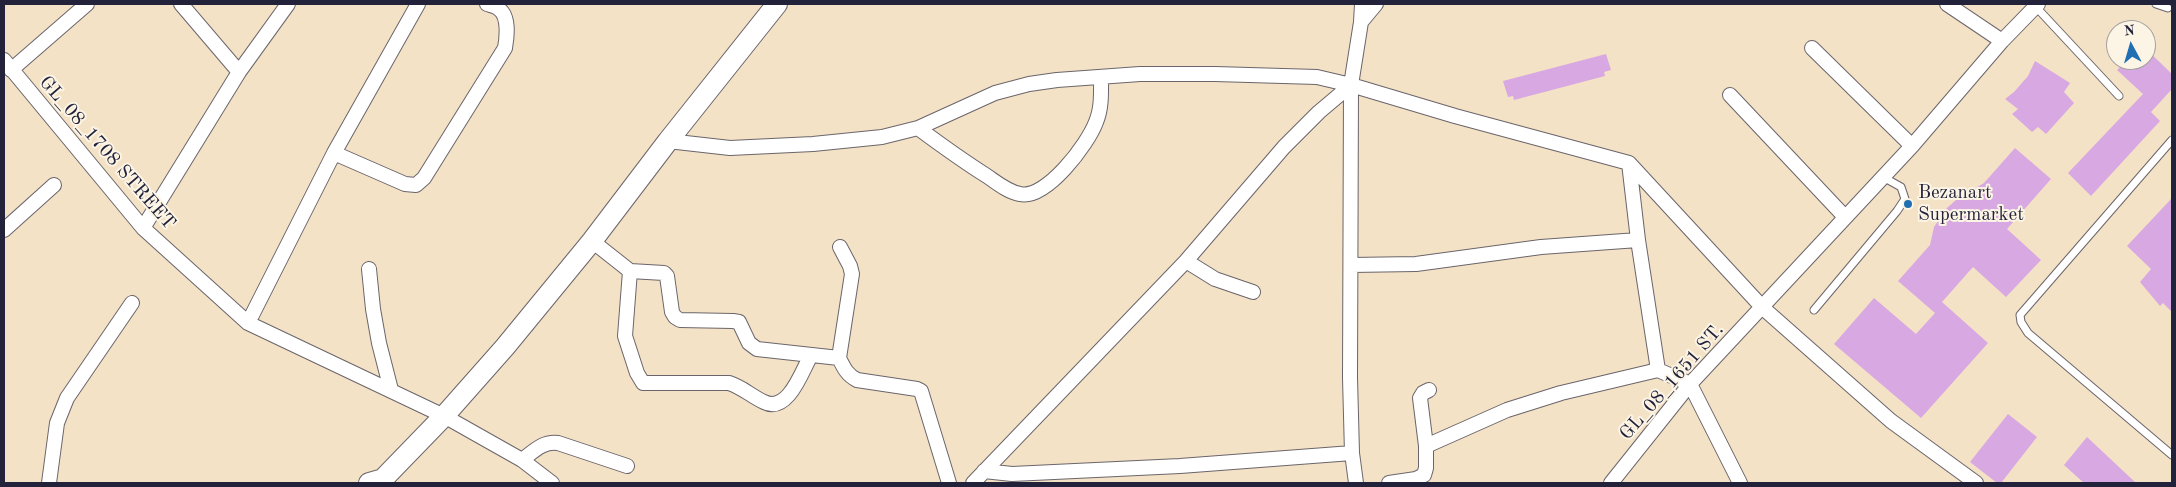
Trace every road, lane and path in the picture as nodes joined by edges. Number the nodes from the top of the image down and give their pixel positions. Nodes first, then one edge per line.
1 (87, 4) edge
2 (181, 4) edge
3 (288, 4) edge
4 (418, 4) edge
5 (487, 4) edge
6 (777, 4) edge
7 (1362, 4) edge
8 (1376, 4) edge
9 (1947, 4) edge
10 (2156, 4) edge
11 (2037, 5) edge
12 (2168, 8) dead end
13 (1361, 22) junction
14 (2002, 41) junction
15 (1812, 48) dead end
16 (7, 65) edge
17 (239, 72) junction
18 (1101, 77) junction
19 (1351, 85) junction
20 (1730, 95) dead end
21 (2119, 96) dead end
22 (918, 128) junction
23 (2172, 140) edge
24 (668, 141) junction
25 (1912, 146) junction
26 (334, 153) junction
27 (1629, 163) junction
28 (1884, 177) junction
29 (54, 186) dead end
30 (1845, 217) junction
31 (143, 228) junction
32 (4, 230) edge
33 (1638, 240) junction
34 (592, 241) junction
35 (840, 247) dead end
36 (1186, 261) junction
37 (1351, 265) junction
38 (369, 269) dead end
39 (630, 271) junction
40 (1253, 292) dead end
41 (132, 303) dead end
42 (1763, 308) junction
43 (1814, 310) dead end
44 (248, 322) junction
45 (811, 355) junction
46 (840, 358) junction
47 (1658, 370) junction
48 (1690, 384) junction
49 (391, 390) junction
50 (1430, 390) dead end
51 (444, 416) junction
52 (1426, 446) junction
53 (1352, 453) junction
54 (2172, 455) edge
55 (522, 460) junction
56 (627, 466) dead end
57 (984, 471) junction
58 (1012, 479) edge
59 (377, 482) edge
60 (48, 483) edge
61 (552, 483) edge
62 (949, 483) edge
63 (973, 483) edge
64 (1356, 483) edge
65 (1389, 483) edge
66 (1611, 483) edge
67 (1740, 483) edge
68 (1976, 483) edge

1 - 16 street
2 - 17 street
3 - 17 street
4 - 26 street
5 - 26 street
6 - 24 main road
7 - 13 street
8 - 13 street
9 - 14 street
10 - 12 lane
11 - 14 street, GL_08_1651 ST.
11 - 21 lane
13 - 19 street
14 - 25 street, GL_08_1651 ST.
15 - 25 street
16 - 31 street, GL_08_1708 STREET
17 - 31 street
18 - 19 street
18 - 22 street
18 - 22 street
19 - 27 street
19 - 36 street
19 - 37 street
20 - 30 street
22 - 24 street
23 - 54 lane
24 - 34 main road
25 - 28 street, GL_08_1651 ST.
26 - 44 street
27 - 33 street
27 - 42 street
28 - 30 street, GL_08_1651 ST.
28 - 43 lane
29 - 32 street
30 - 42 street, GL_08_1651 ST.
31 - 44 street, GL_08_1708 STREET
33 - 37 street
33 - 47 street
34 - 39 street
34 - 51 main road
35 - 46 street
36 - 40 street
36 - 57 street
37 - 53 street
38 - 49 street
39 - 45 street
39 - 45 street
41 - 60 street
42 - 48 street, GL_08_1651 ST.
42 - 68 street
44 - 49 street, GL_08_1708 STREET
45 - 46 street
46 - 62 street
47 - 48 street
47 - 52 street
48 - 66 street, GL_08_1651 ST.
48 - 67 street
49 - 51 street, GL_08_1708 STREET
50 - 52 street
51 - 55 street, GL_08_1708 STREET
51 - 59 main road
52 - 65 street
53 - 58 street
53 - 64 street
55 - 56 street
55 - 61 street, GL_08_1708 STREET
57 - 58 street
57 - 63 street

